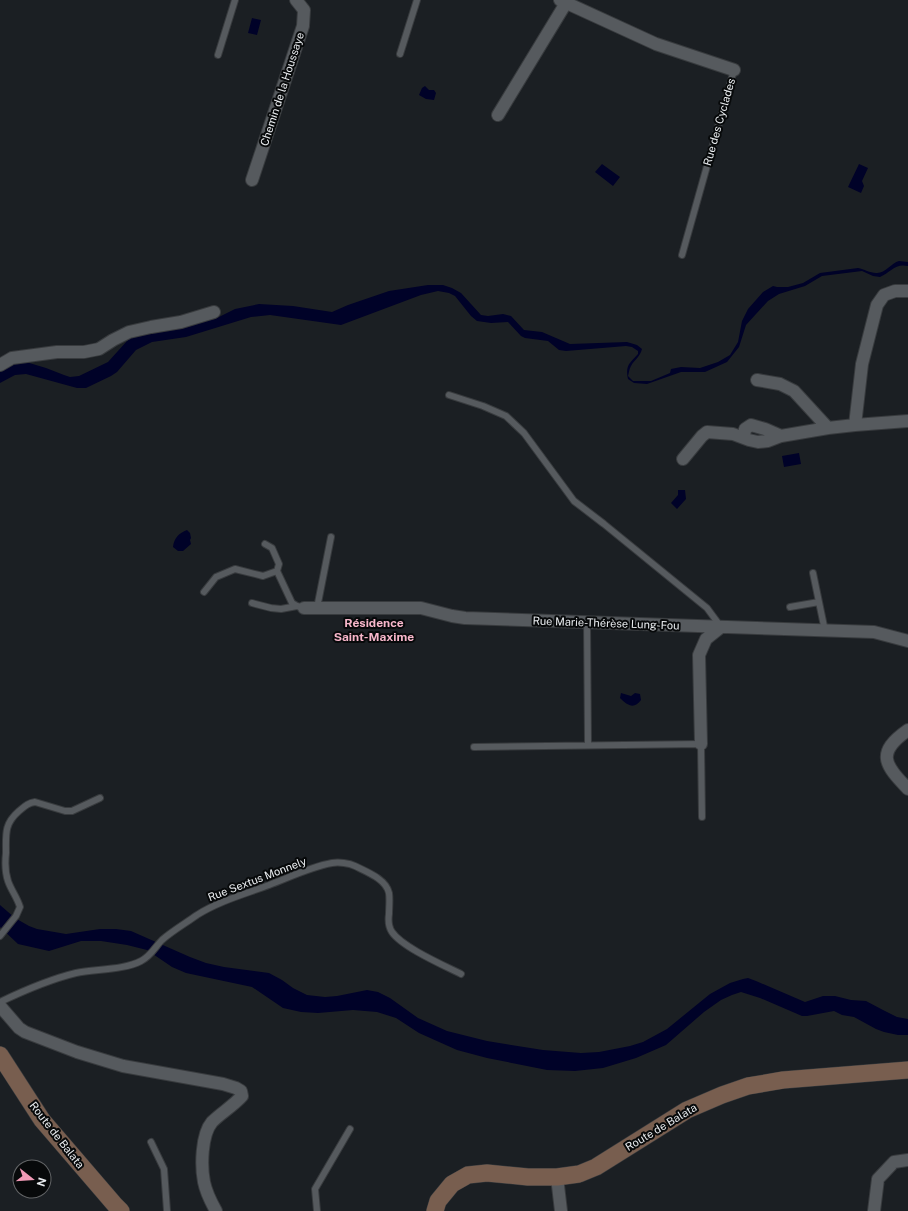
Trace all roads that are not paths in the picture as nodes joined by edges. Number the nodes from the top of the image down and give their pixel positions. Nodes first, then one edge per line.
1 (235, 0) edge
2 (296, 0) edge
3 (417, 0) edge
4 (563, 2) edge
5 (400, 54) dead end
6 (218, 55) dead end
7 (734, 70) joint
8 (498, 115) dead end
9 (252, 180) dead end
10 (682, 255) dead end
11 (908, 291) edge
12 (214, 312) dead end
13 (0, 365) edge
14 (757, 380) dead end
15 (449, 395) dead end
16 (908, 421) edge
17 (854, 425) junction
18 (828, 428) junction
19 (683, 459) dead end
20 (331, 536) dead end
21 (265, 544) dead end
22 (277, 571) junction
23 (813, 574) dead end
24 (204, 592) dead end
25 (818, 602) junction
26 (252, 603) dead end
27 (301, 607) junction
28 (790, 607) dead end
29 (317, 608) junction
30 (587, 622) junction
31 (721, 627) junction
32 (824, 631) junction
33 (908, 641) edge
34 (908, 730) edge
35 (701, 744) junction
36 (588, 745) junction
37 (474, 747) dead end
38 (908, 789) edge
39 (100, 798) dead end
40 (702, 817) dead end
41 (0, 936) edge
42 (461, 974) dead end
43 (0, 1002) edge
44 (0, 1006) edge
45 (1, 1058) edge
46 (908, 1070) edge
47 (350, 1130) dead end
48 (150, 1142) dead end
49 (908, 1160) edge
50 (557, 1177) junction
51 (121, 1211) edge
52 (167, 1211) edge
53 (216, 1211) edge
54 (317, 1211) edge
55 (435, 1211) edge
56 (561, 1211) edge
57 (874, 1211) edge

1 - 6 lane
2 - 9 street, Chemin de la Houssaye
3 - 5 lane
4 - 7 street, Rue des Cyclades
4 - 8 street, Rue des Cyclades
7 - 10 lane, Rue des Cyclades
11 - 17 street
12 - 13 street
14 - 18 street
15 - 31 lane
16 - 17 street
17 - 18 street
18 - 19 street
20 - 29 lane
21 - 22 lane
22 - 24 lane
22 - 27 lane
23 - 25 lane
25 - 28 lane
25 - 32 lane
26 - 27 lane
27 - 29 street, Rue Marie-Thérèse Lung-Fou
29 - 30 street, Rue Marie-Thérèse Lung-Fou
30 - 31 street, Rue Marie-Thérèse Lung-Fou
30 - 36 lane
31 - 32 street, Rue Marie-Thérèse Lung-Fou
31 - 35 street
32 - 33 street, Rue Marie-Thérèse Lung-Fou
34 - 38 street
35 - 36 lane
35 - 40 lane
36 - 37 lane
39 - 41 lane
42 - 43 lane, Rue Sextus Monnely
44 - 53 street
45 - 51 main road, Route de Balata
46 - 50 main road, Route de Balata
47 - 54 lane
48 - 52 lane
49 - 57 street
50 - 55 main road, Route de Balata
50 - 56 street

